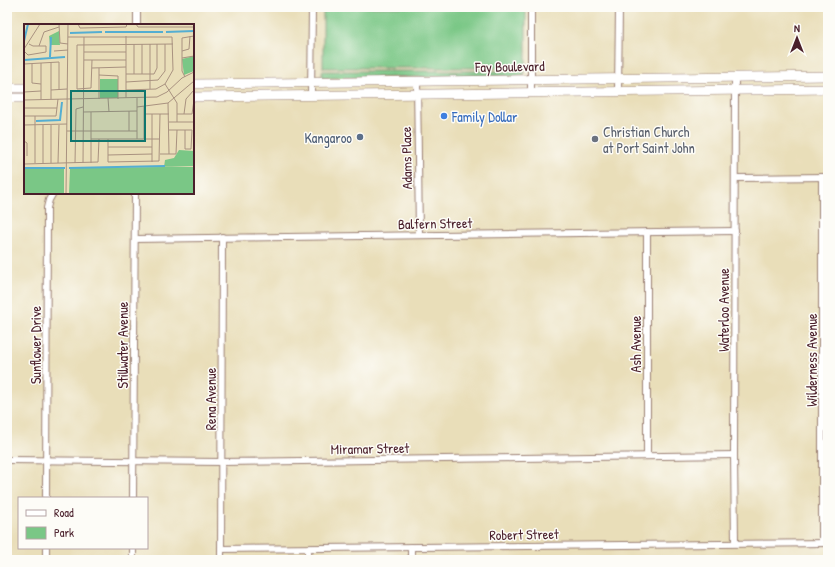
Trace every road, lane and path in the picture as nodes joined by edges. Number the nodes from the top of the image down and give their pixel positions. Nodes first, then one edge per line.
1 (137, 7) edge
2 (312, 7) edge
3 (530, 7) edge
4 (619, 7) edge
5 (137, 24) edge
6 (828, 76) edge
7 (735, 78) junction
8 (618, 79) junction
9 (531, 80) junction
10 (417, 81) junction
11 (311, 83) junction
12 (194, 84) edge
13 (7, 88) edge
14 (24, 88) edge
15 (828, 89) edge
16 (735, 90) junction
17 (618, 92) junction
18 (531, 93) junction
19 (417, 94) junction
20 (311, 95) junction
21 (194, 97) edge
22 (7, 98) edge
23 (24, 98) edge
24 (825, 177) edge
25 (735, 178) junction
26 (52, 194) edge
27 (135, 194) edge
28 (735, 231) junction
29 (646, 232) junction
30 (418, 235) junction
31 (222, 237) junction
32 (135, 239) junction
33 (825, 264) edge
34 (734, 455) junction
35 (647, 456) junction
36 (7, 460) edge
37 (47, 460) junction
38 (133, 462) junction
39 (222, 462) junction
40 (46, 497) edge
41 (133, 497) edge
42 (735, 543) junction
43 (825, 543) edge
44 (411, 547) junction
45 (46, 549) edge
46 (133, 549) edge
47 (221, 549) junction
48 (308, 549) junction
49 (46, 560) edge
50 (133, 560) edge
51 (221, 560) edge
52 (308, 560) edge
53 (411, 560) edge

1 - 5 street
2 - 11 street
3 - 9 street
4 - 8 street
6 - 7 main road, Fay Boulevard
7 - 8 main road, Fay Boulevard
7 - 16 street, Waterloo Avenue
8 - 9 main road, Fay Boulevard
8 - 17 street
9 - 10 main road, Fay Boulevard
9 - 18 street
10 - 11 main road, Fay Boulevard
10 - 19 street, Adams Place
11 - 12 main road, Fay Boulevard
11 - 20 street
13 - 14 main road
15 - 16 main road, Fay Boulevard
16 - 17 main road, Fay Boulevard
16 - 25 street, Waterloo Avenue
17 - 18 main road, Fay Boulevard
18 - 19 main road, Fay Boulevard
19 - 20 main road, Fay Boulevard
19 - 30 street, Adams Place
20 - 21 main road, Fay Boulevard
22 - 23 main road
24 - 25 street
24 - 33 street, Wilderness Avenue
25 - 28 street, Waterloo Avenue
26 - 37 street, Sunflower Drive
27 - 32 street, Stillwater Avenue
28 - 29 street, Balfern Street
28 - 34 street, Waterloo Avenue
29 - 30 street, Balfern Street
29 - 35 street, Ash Avenue
30 - 31 street, Balfern Street
31 - 32 street, Balfern Street
31 - 39 street, Rena Avenue
32 - 38 street, Stillwater Avenue
33 - 43 street, Wilderness Avenue
34 - 35 street, Miramar Street
34 - 42 street, Waterloo Avenue
35 - 39 street, Miramar Street
36 - 37 street, Miramar Street
37 - 38 street, Miramar Street
37 - 40 street, Sunflower Drive
38 - 39 street, Miramar Street
38 - 41 street, Stillwater Avenue
39 - 47 street, Rena Avenue
42 - 43 street, Robert Street
42 - 44 street, Robert Street
44 - 48 street, Robert Street
44 - 53 street
45 - 49 street
46 - 50 street
47 - 48 street, Robert Street
47 - 51 street, Rena Avenue
48 - 52 street

